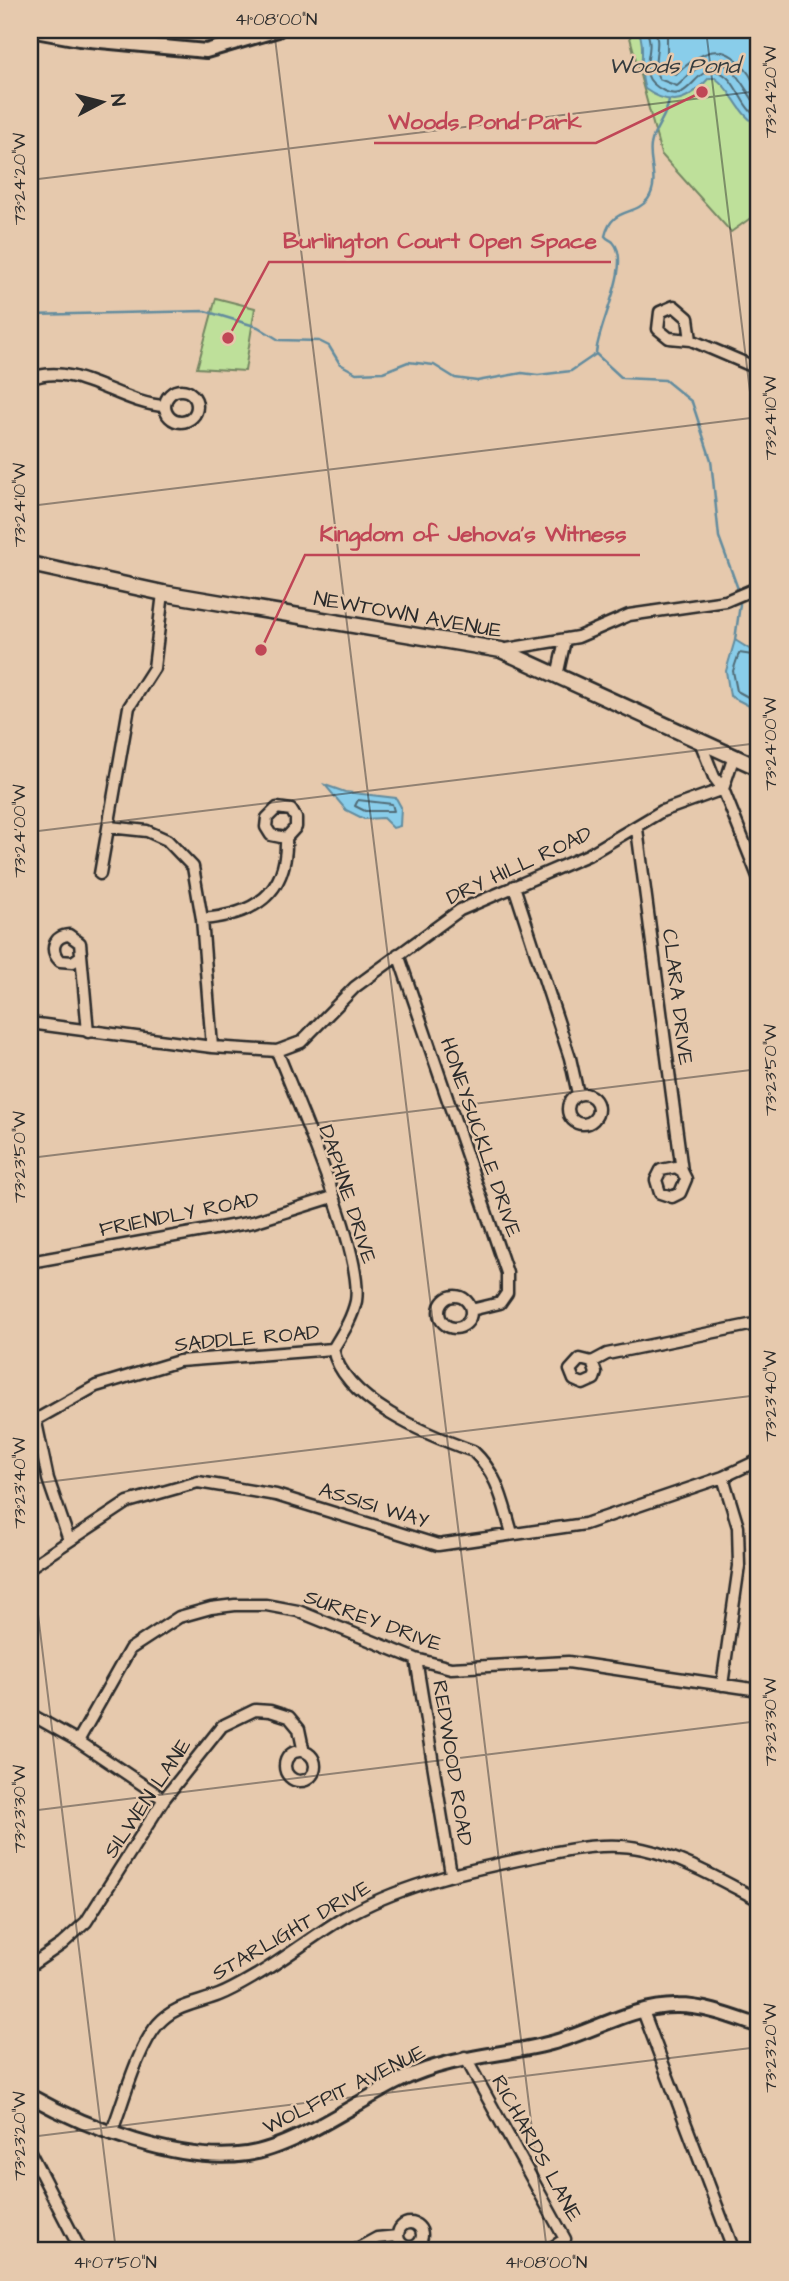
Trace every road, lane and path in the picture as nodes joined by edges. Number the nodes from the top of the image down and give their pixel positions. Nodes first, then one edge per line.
1 (38, 30) edge
2 (278, 30) edge
3 (691, 340) dead end
4 (759, 369) edge
5 (30, 379) edge
6 (165, 406) dead end
7 (30, 564) edge
8 (759, 587) edge
9 (163, 593) junction
10 (565, 640) junction
11 (501, 650) junction
12 (556, 676) junction
13 (701, 744) junction
14 (733, 759) junction
15 (759, 768) edge
16 (723, 789) junction
17 (109, 827) junction
18 (637, 829) junction
19 (286, 838) dead end
20 (100, 874) dead end
21 (759, 879) edge
22 (514, 886) junction
23 (202, 919) junction
24 (398, 954) junction
25 (81, 956) dead end
26 (30, 1023) edge
27 (88, 1032) junction
28 (212, 1047) junction
29 (277, 1051) junction
30 (578, 1094) dead end
31 (682, 1171) dead end
32 (333, 1198) junction
33 (30, 1262) edge
34 (471, 1310) dead end
35 (759, 1323) edge
36 (333, 1349) junction
37 (592, 1362) dead end
38 (33, 1422) edge
39 (759, 1460) edge
40 (723, 1477) junction
41 (512, 1533) junction
42 (69, 1540) junction
43 (30, 1567) edge
44 (416, 1659) junction
45 (722, 1685) junction
46 (759, 1690) edge
47 (30, 1714) edge
48 (78, 1741) junction
49 (303, 1748) dead end
50 (164, 1799) junction
51 (451, 1874) junction
52 (759, 1900) edge
53 (30, 1966) edge
54 (643, 2011) junction
55 (759, 2026) edge
56 (464, 2057) junction
57 (30, 2096) edge
58 (112, 2131) junction
59 (30, 2152) edge
60 (398, 2236) dead end
61 (81, 2251) edge
62 (353, 2251) edge
63 (547, 2251) edge
64 (734, 2251) edge

1 - 2 street
3 - 4 street
5 - 6 street
7 - 9 main road, NEWTOWN AVENUE
8 - 10 street
9 - 11 main road, NEWTOWN AVENUE
9 - 17 street
10 - 11 street
10 - 12 street
11 - 12 main road, NEWTOWN AVENUE
12 - 13 main road, NEWTOWN AVENUE
13 - 14 main road, NEWTOWN AVENUE
13 - 16 street
14 - 15 main road, NEWTOWN AVENUE
14 - 16 street
16 - 18 street, DRY HILL ROAD
16 - 21 street
17 - 20 street
17 - 23 street
18 - 22 street, DRY HILL ROAD
18 - 31 street, CLARA DRIVE
19 - 23 street
22 - 24 street, DRY HILL ROAD
22 - 30 street
23 - 28 street
24 - 29 street, DRY HILL ROAD
24 - 34 street, HONEYSUCKLE DRIVE
25 - 27 street
26 - 27 street
27 - 28 street
28 - 29 street
29 - 32 street, DAPHNE DRIVE
32 - 33 street, FRIENDLY ROAD
32 - 36 street, DAPHNE DRIVE
35 - 37 street
36 - 38 street, SADDLE ROAD
36 - 41 street, SADDLE ROAD
38 - 42 street
39 - 40 street, ASSISI WAY
40 - 41 street, ASSISI WAY
40 - 45 street
41 - 42 street, ASSISI WAY
42 - 43 street, ASSISI WAY
44 - 45 street, SURREY DRIVE
44 - 48 street, SURREY DRIVE
44 - 51 street, REDWOOD ROAD
45 - 46 street, SURREY DRIVE
47 - 48 street
48 - 50 street
49 - 50 street, SILWEN LANE
50 - 53 street, SILWEN LANE
51 - 52 street, STARLIGHT DRIVE
51 - 58 street, STARLIGHT DRIVE
54 - 55 street, WOLFPIT AVENUE
54 - 56 street, WOLFPIT AVENUE
54 - 64 street
56 - 58 street, WOLFPIT AVENUE
56 - 63 street, RICHARDS LANE
57 - 58 street, WOLFPIT AVENUE
59 - 61 street
60 - 62 street

